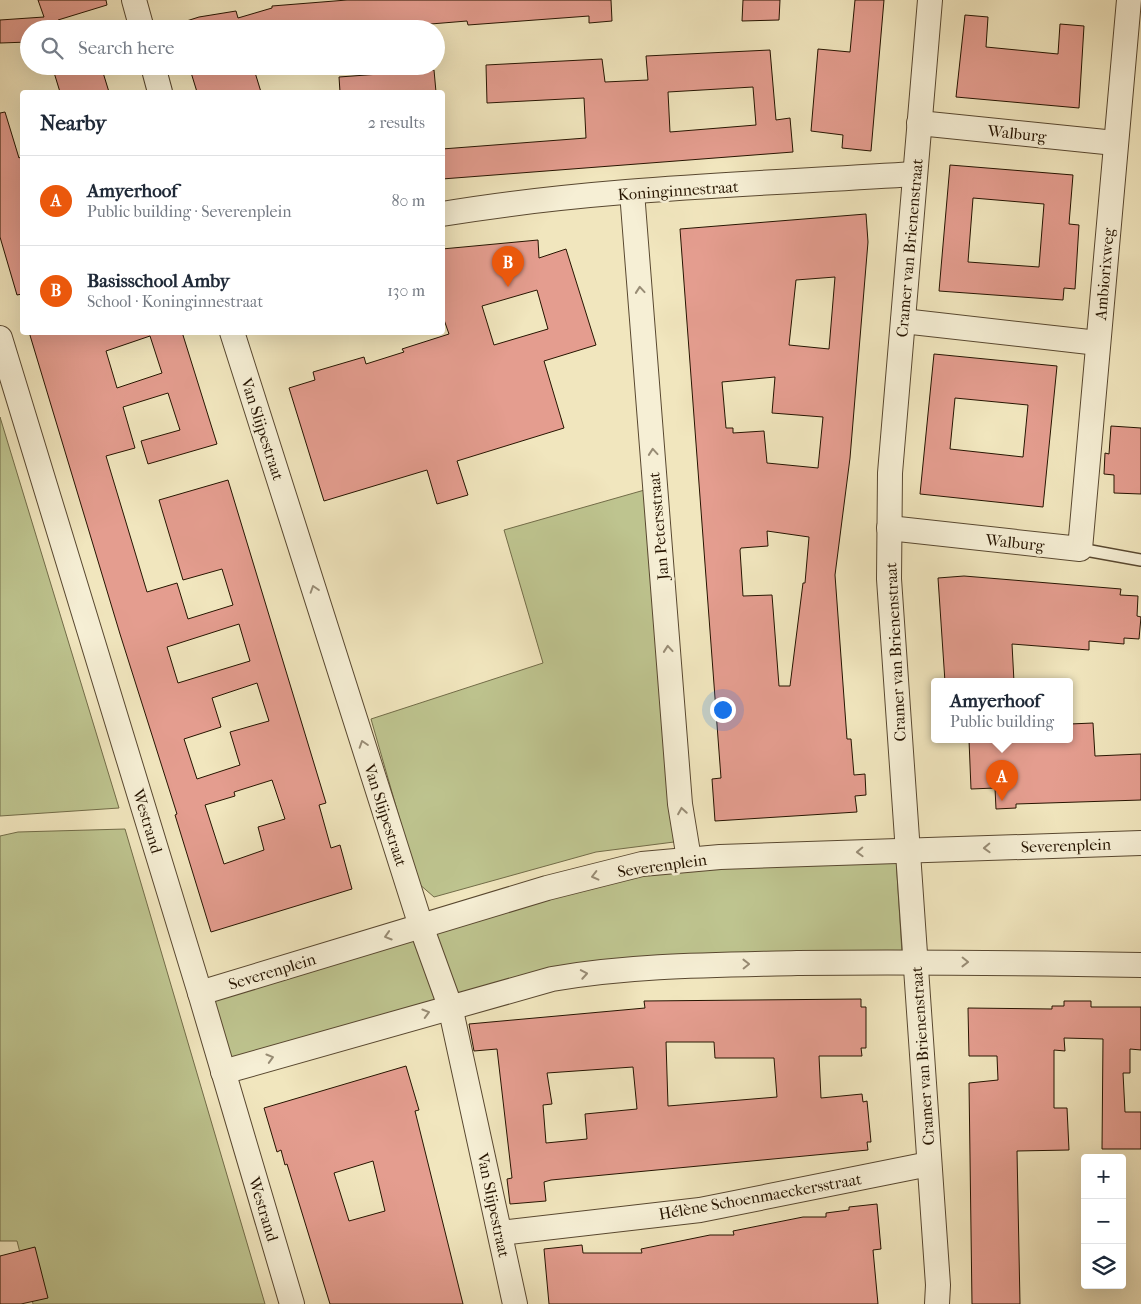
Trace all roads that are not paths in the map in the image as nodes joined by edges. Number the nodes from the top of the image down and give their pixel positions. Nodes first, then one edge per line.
1 (134, 0) edge
2 (930, 0) edge
3 (1129, 0) edge
4 (140, 20) edge
5 (155, 75) edge
6 (159, 90) edge
7 (920, 123) junction
8 (1115, 143) junction
9 (916, 174) junction
10 (632, 192) junction
11 (445, 214) edge
12 (902, 321) junction
13 (233, 335) edge
14 (0, 338) edge
15 (1098, 343) junction
16 (889, 528) junction
17 (1080, 549) junction
18 (1141, 560) edge
19 (1141, 843) edge
20 (909, 851) junction
21 (689, 859) junction
22 (421, 926) junction
23 (916, 962) junction
24 (1141, 965) edge
25 (200, 993) junction
26 (450, 1006) junction
27 (223, 1072) junction
28 (929, 1164) junction
29 (500, 1233) junction
30 (292, 1304) edge
31 (515, 1304) edge
32 (937, 1304) edge

1 - 4 street
2 - 7 street, Cramer van Brienenstraat
3 - 8 street, Ambiorixweg
5 - 6 street
7 - 8 street, Walburg
7 - 9 street, Cramer van Brienenstraat
8 - 15 street, Ambiorixweg
9 - 10 street, Koninginnestraat
9 - 12 street, Cramer van Brienenstraat
10 - 11 street, Koninginnestraat
21 -> 10 street, Jan Petersstraat
12 - 15 street
12 - 16 street, Cramer van Brienenstraat
22 -> 13 street, Van Slijpestraat
14 - 25 street, Westrand
15 - 17 street, Ambiorixweg
16 - 17 street, Walburg
16 - 20 street, Cramer van Brienenstraat
17 - 18 lane, Walburg
19 -> 20 street, Severenplein
20 -> 21 street, Severenplein
20 - 23 street, Cramer van Brienenstraat
21 -> 22 street, Severenplein
22 -> 25 street, Severenplein
22 - 26 street, Van Slijpestraat
23 -> 24 street
26 -> 23 street
23 - 28 street, Cramer van Brienenstraat
25 - 27 street, Westrand
27 -> 26 street
26 - 29 street, Van Slijpestraat
27 - 30 street, Westrand
28 - 29 street, Hélène Schoenmaeckersstraat
28 - 32 street, Cramer van Brienenstraat
29 - 31 street, Van Slijpestraat

